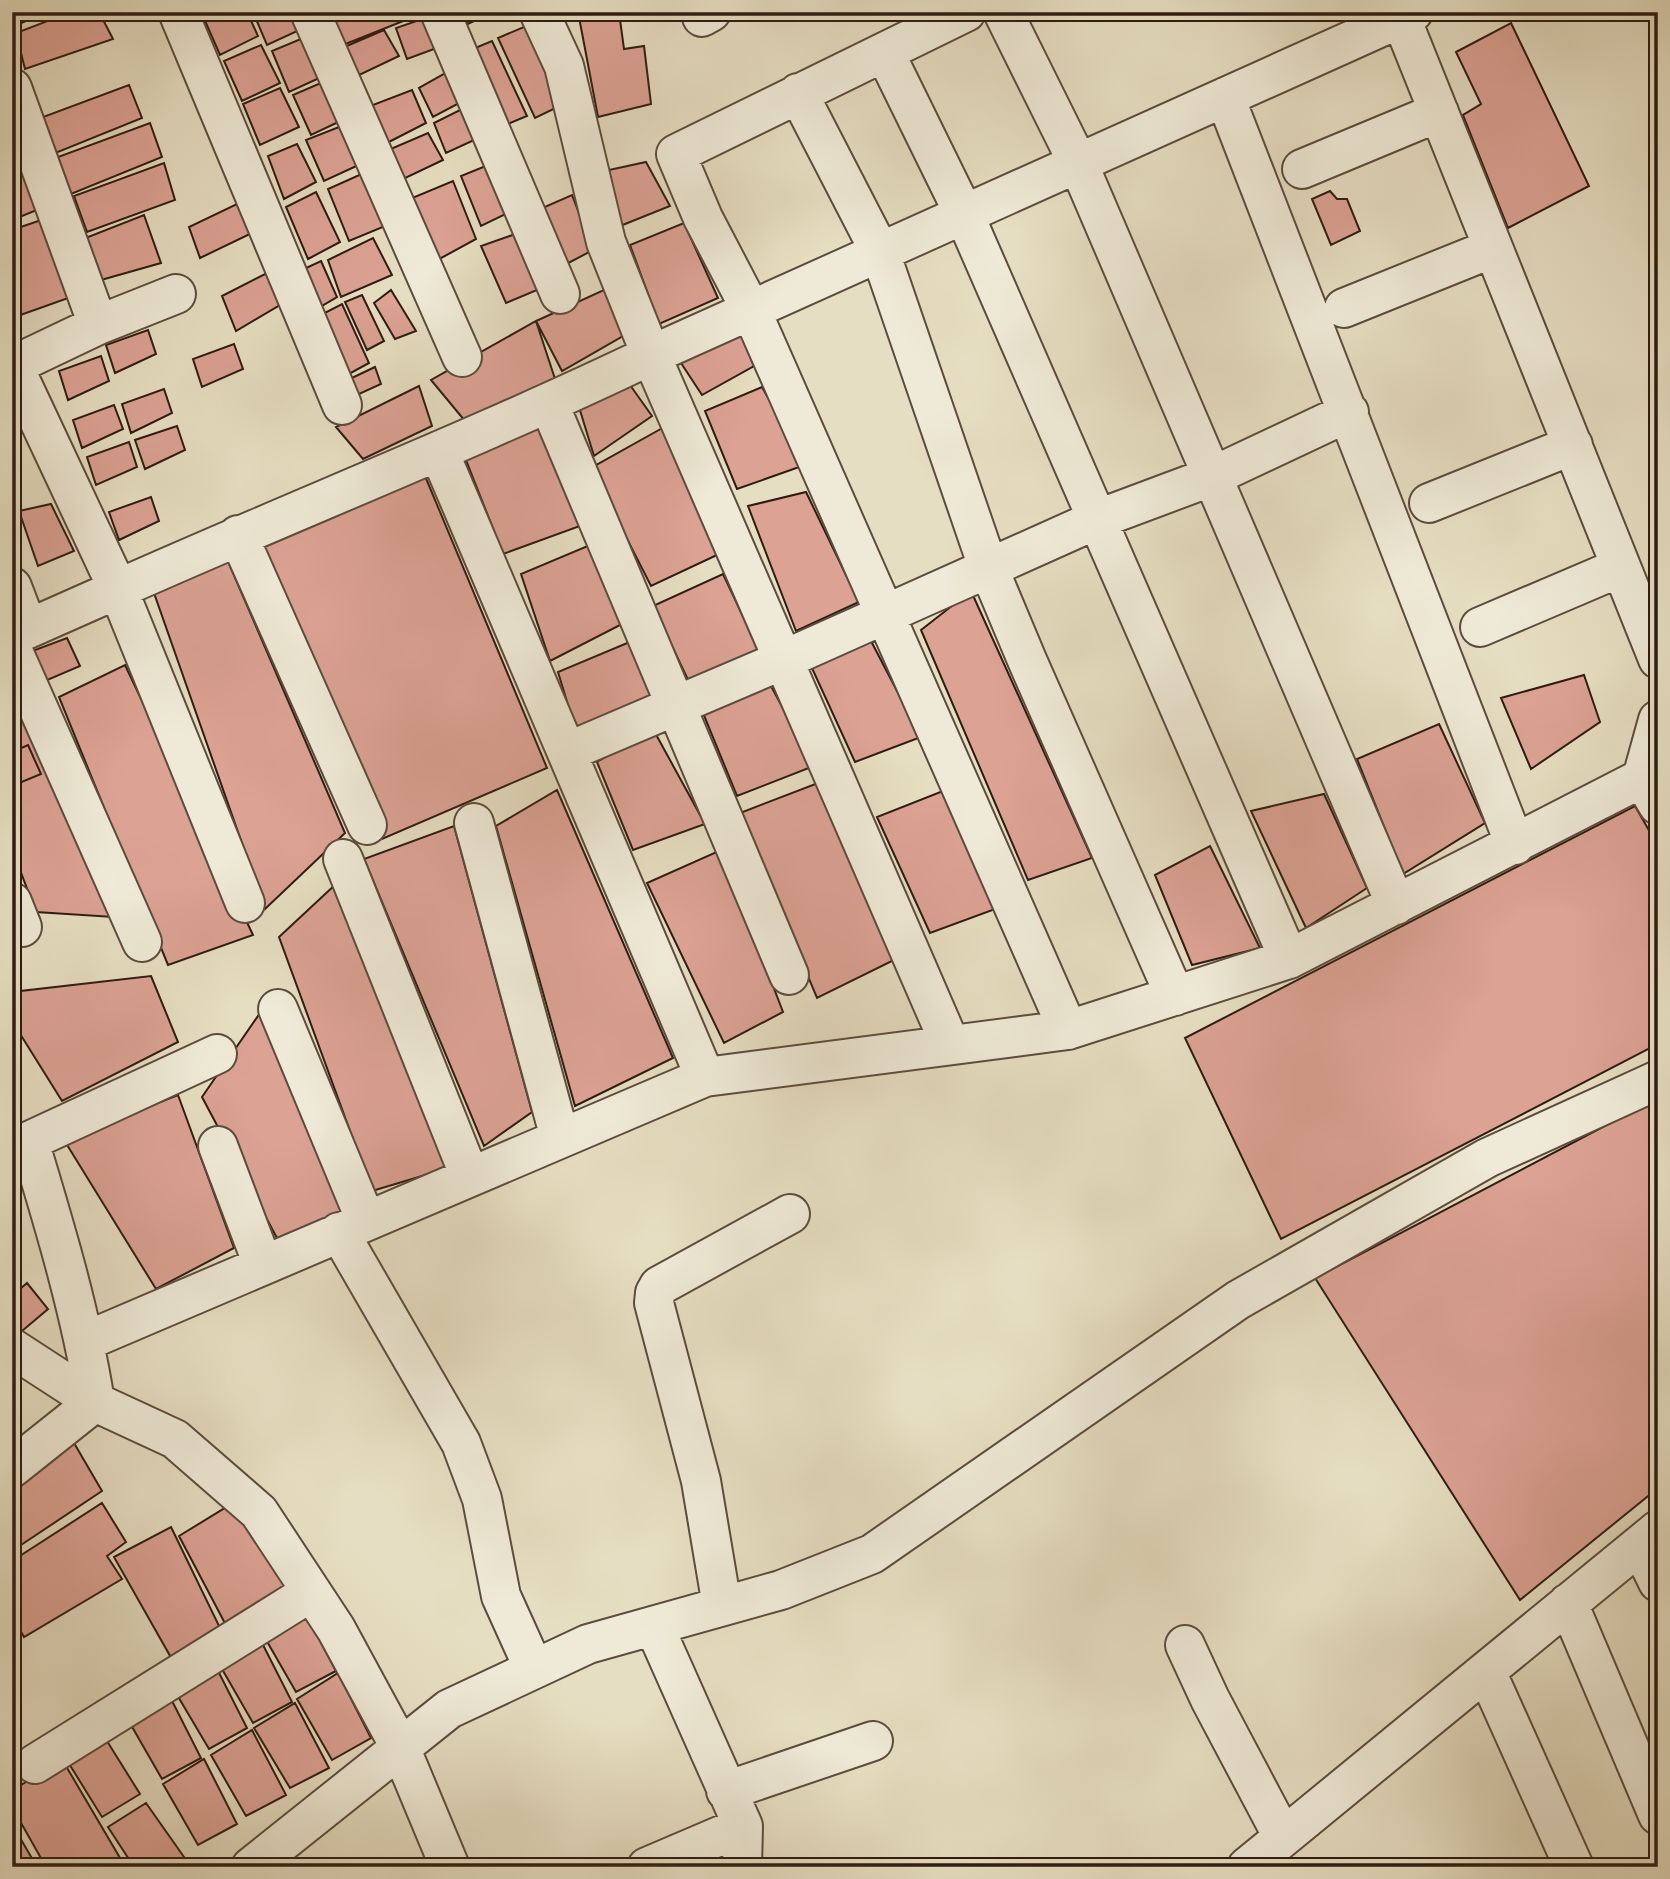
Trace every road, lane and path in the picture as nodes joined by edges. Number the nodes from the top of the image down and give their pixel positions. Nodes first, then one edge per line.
1 (178, 12) edge
2 (310, 12) edge
3 (440, 12) edge
4 (539, 12) edge
5 (561, 12) edge
6 (702, 12) edge
7 (711, 12) edge
8 (966, 12) edge
9 (1003, 12) edge
10 (1404, 14) edge
11 (885, 53) junction
12 (564, 66) junction
13 (12, 88) edge
14 (798, 93) junction
15 (1226, 97) junction
16 (1439, 112) junction
17 (1078, 163) junction
18 (1302, 169) dead end
19 (964, 214) junction
20 (1493, 248) junction
21 (880, 252) junction
22 (176, 294) dead end
23 (559, 294) dead end
24 (1344, 308) dead end
25 (751, 310) junction
26 (98, 325) junction
27 (651, 355) junction
28 (462, 356) dead end
29 (13, 366) edge
30 (549, 404) junction
31 (342, 405) dead end
32 (1349, 412) junction
33 (1573, 445) junction
34 (439, 452) junction
35 (1213, 476) junction
36 (1429, 503) dead end
37 (1098, 519) junction
38 (238, 535) junction
39 (988, 567) junction
40 (1621, 567) junction
41 (12, 587) edge
42 (118, 589) junction
43 (885, 614) junction
44 (1480, 627) dead end
45 (18, 638) edge
46 (1658, 659) edge
47 (783, 660) junction
48 (676, 706) junction
49 (1658, 720) edge
50 (567, 752) junction
51 (1650, 792) edge
52 (474, 822) dead end
53 (367, 825) dead end
54 (1515, 845) junction
55 (343, 859) dead end
56 (245, 903) dead end
57 (1396, 905) junction
58 (142, 942) dead end
59 (1289, 959) junction
60 (789, 975) dead end
61 (1175, 996) junction
62 (278, 1009) dead end
63 (1068, 1030) junction
64 (950, 1044) junction
65 (218, 1054) dead end
66 (705, 1077) junction
67 (1658, 1080) edge
68 (560, 1138) junction
69 (218, 1146) dead end
70 (470, 1177) junction
71 (790, 1214) dead end
72 (352, 1227) junction
73 (263, 1265) junction
74 (86, 1341) junction
75 (12, 1348) edge
76 (95, 1402) junction
77 (12, 1468) edge
78 (1649, 1538) edge
79 (1658, 1582) edge
80 (311, 1592) junction
81 (1568, 1604) junction
82 (722, 1606) junction
83 (654, 1626) junction
84 (1185, 1645) dead end
85 (534, 1669) junction
86 (1486, 1671) junction
87 (873, 1741) dead end
88 (400, 1747) junction
89 (35, 1765) dead end
90 (726, 1791) junction
91 (1658, 1815) edge
92 (743, 1826) junction
93 (1283, 1837) junction
94 (251, 1867) edge
95 (450, 1867) edge
96 (647, 1867) edge
97 (742, 1867) edge
98 (1247, 1867) edge
99 (1574, 1867) edge

1 - 31 street
2 - 28 street
3 - 23 street
4 - 12 street
5 - 12 street
6 - 7 street
8 - 11 street
9 - 17 street
10 - 15 street
10 - 16 street
11 - 14 street
11 - 19 street
12 - 27 street
13 - 26 street
14 - 21 street
14 - 25 street
15 - 17 street
15 - 32 street
16 - 18 street
16 - 20 street
17 - 19 street
17 - 35 street
19 - 21 street
19 - 37 street
20 - 24 street
20 - 33 street
21 - 25 street
21 - 39 street
22 - 26 street
25 - 27 street
25 - 43 street
26 - 29 street
27 - 30 street
27 - 47 street
29 - 42 street
30 - 34 street
30 - 48 street
32 - 35 street
32 - 54 street
33 - 36 street
33 - 40 street
34 - 38 street
34 - 50 street
35 - 37 street
35 - 57 street
37 - 39 street
37 - 59 street
38 - 42 street
38 - 53 street
39 - 43 street
39 - 61 street
40 - 44 street
40 - 46 street
41 - 45 street
42 - 45 street
42 - 56 street
43 - 47 street
43 - 63 street
45 - 58 street
47 - 48 street
47 - 64 street
48 - 50 street
48 - 60 street
49 - 51 street
50 - 66 street
51 - 54 street
52 - 68 street
54 - 57 street
55 - 70 street
57 - 59 street
59 - 61 street
61 - 63 street
62 - 72 street
63 - 64 street
64 - 66 street
65 - 74 street
66 - 68 street
67 - 82 street
68 - 70 street
69 - 73 street
70 - 72 street
71 - 82 street
72 - 73 street
72 - 85 street
73 - 74 street
74 - 76 street
75 - 76 street
76 - 77 street
76 - 80 street
78 - 79 street
78 - 81 street
80 - 88 street
80 - 89 street
81 - 86 street
81 - 91 street
82 - 83 street
83 - 85 street
83 - 90 street
84 - 93 street
85 - 88 street
86 - 93 street
86 - 99 street
87 - 90 street
88 - 94 street
88 - 95 street
90 - 92 street
92 - 96 street
92 - 97 street
93 - 98 street

